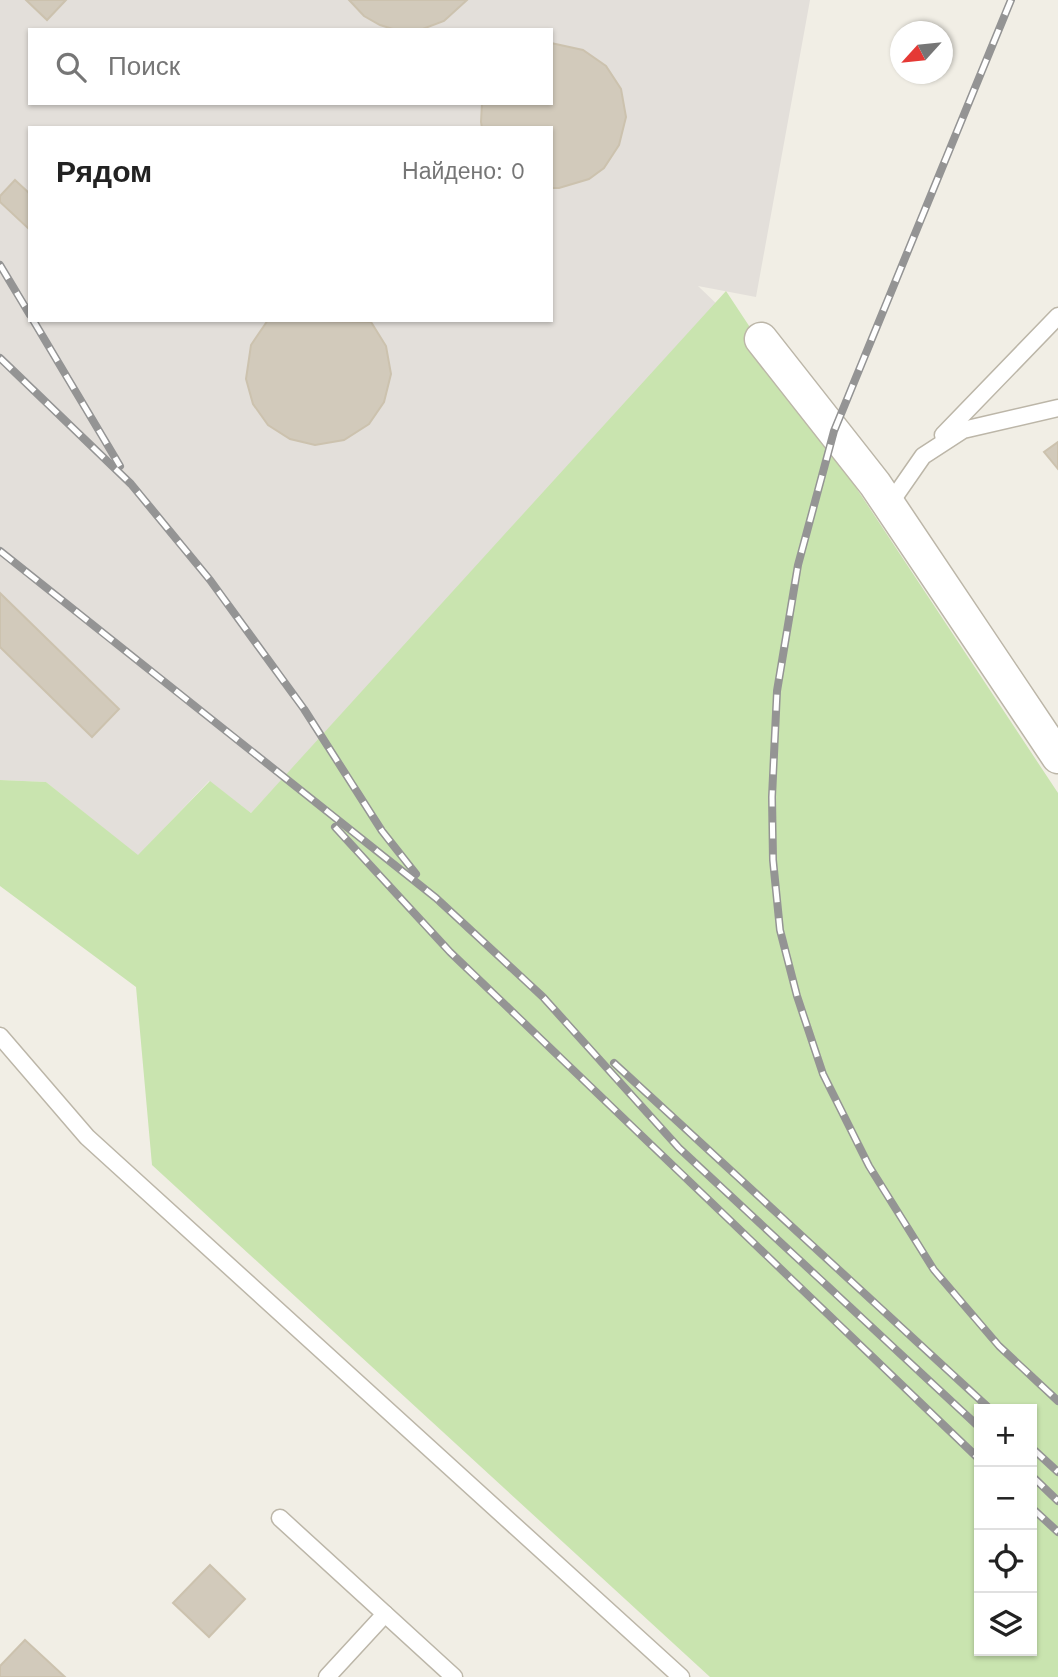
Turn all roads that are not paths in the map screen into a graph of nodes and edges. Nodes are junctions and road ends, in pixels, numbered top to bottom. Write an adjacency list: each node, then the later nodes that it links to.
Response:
1 (1058, 316): 4 (lane)
2 (761, 339): 5 (street)
3 (1058, 408): 4 (lane)
4 (923, 456): 5 (lane)
5 (889, 505): 6 (street)
6 (1058, 757)
7 (0, 1036): 12 (lane)
8 (280, 1518): 9 (lane)
9 (385, 1614): 10 (lane); 11 (lane)
10 (327, 1677)
11 (454, 1677)
12 (681, 1677)

